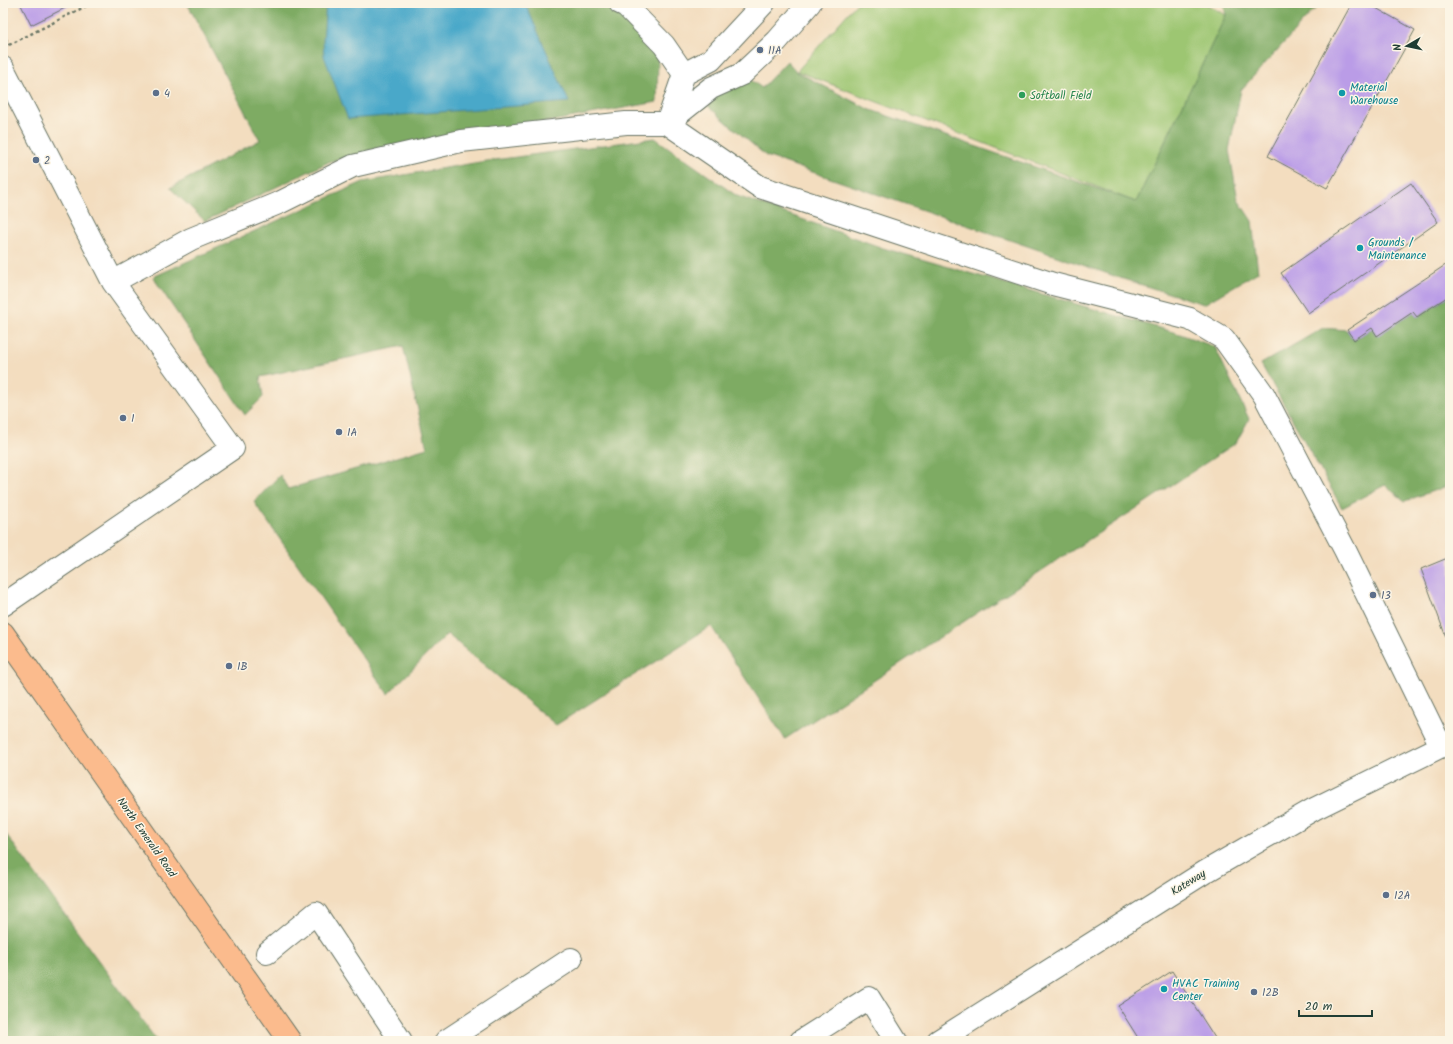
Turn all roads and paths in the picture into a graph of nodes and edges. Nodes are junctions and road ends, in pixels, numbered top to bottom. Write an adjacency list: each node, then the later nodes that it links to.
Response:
1 (92, 3): 7 (path)
2 (141, 3): 6 (path)
3 (620, 3): 9 (street)
4 (764, 3): 9 (street)
5 (810, 3): 10 (street)
6 (143, 6)
7 (9, 45)
8 (3, 68): 11 (street)
9 (684, 74): 10 (street)
10 (667, 123): 11 (street); 14 (street)
11 (113, 282): 12 (street)
12 (3, 605)
13 (3, 633): 17 (main road, North Emerald Road)
14 (1446, 744): 22 (street, Kateway)
15 (266, 953): 18 (street)
16 (570, 959): 19 (street)
17 (290, 1041)
18 (401, 1041)
19 (446, 1041)
20 (802, 1041): 21 (street)
21 (896, 1041)
22 (938, 1041)

